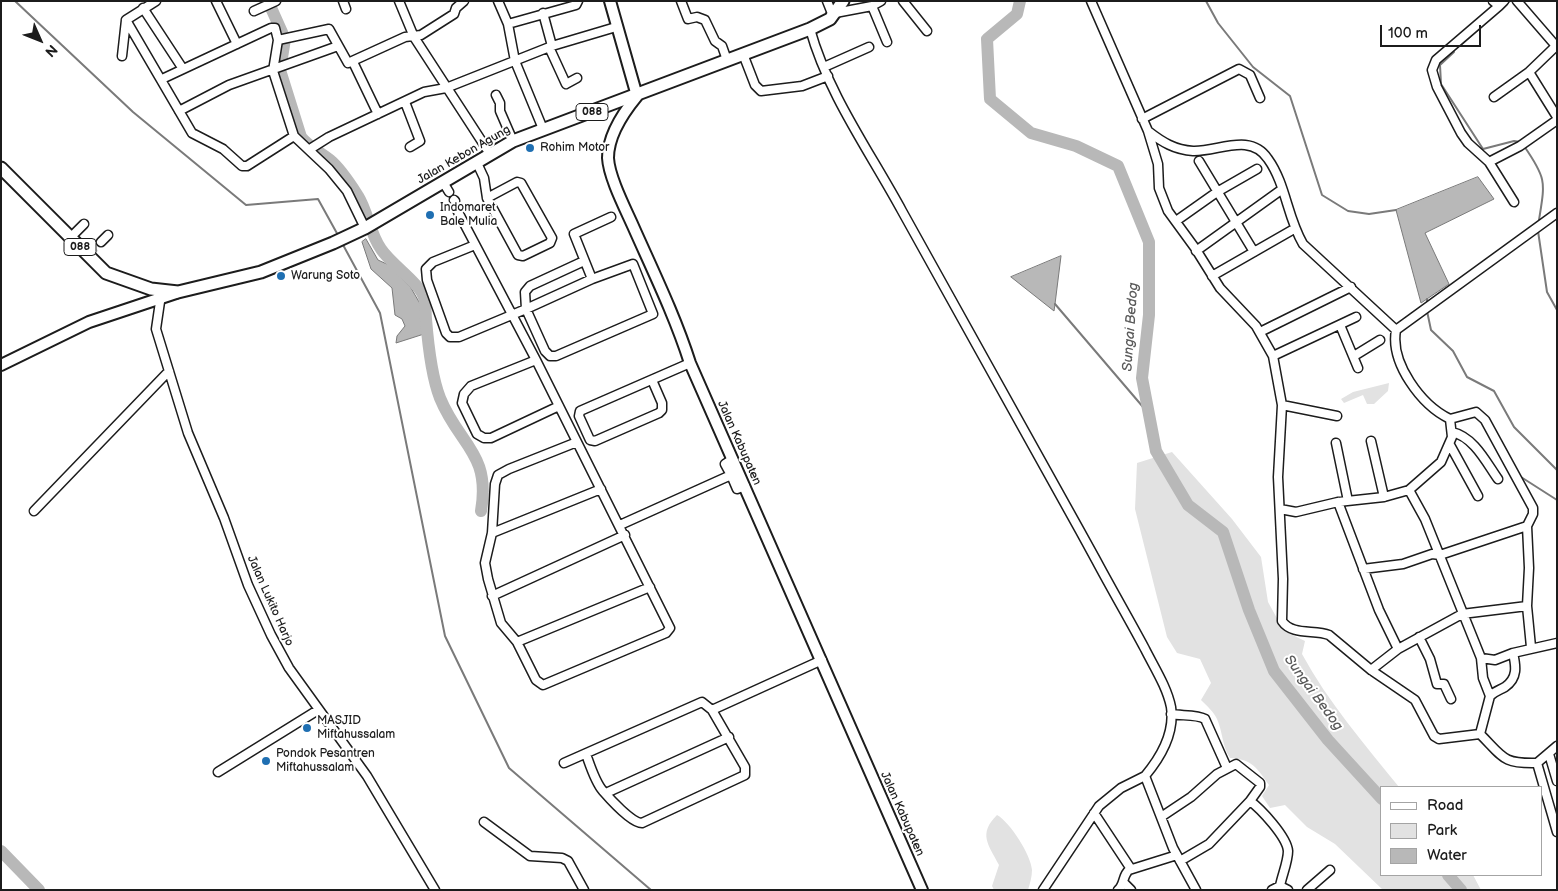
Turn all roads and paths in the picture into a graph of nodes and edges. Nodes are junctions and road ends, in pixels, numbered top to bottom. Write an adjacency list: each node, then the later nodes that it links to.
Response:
1 (156, 1): 19 (street)
2 (216, 1): 31 (street)
3 (276, 1): 16 (street)
4 (399, 1): 28 (street)
5 (464, 1): 28 (street)
6 (498, 1): 24 (street)
7 (578, 1): 21 (street)
8 (681, 1): 37 (street)
9 (827, 1): 22 (street)
10 (843, 1): 22 (main road, Jalan Kebon Agung / 088)
11 (881, 1): 18 (street)
12 (903, 1): 27 (street)
13 (1091, 1): 55 (street)
14 (1517, 1): 43 (street)
15 (612, 2): 25 (main road)
16 (265, 3): 20 (street)
17 (1498, 3): 65 (street)
18 (872, 6): 22 (street); 30 (street)
19 (143, 8): 23 (street); 41 (street)
20 (254, 11)
21 (544, 13): 24 (street); 33 (street)
22 (834, 14): 26 (main road, Jalan Kebon Agung / 088)
23 (126, 20): 36 (street); 46 (street)
24 (508, 24): 38 (street)
25 (616, 27): 33 (street); 49 (main road)
26 (810, 29): 35 (main road, Jalan Kebon Agung / 088); 40 (street)
27 (927, 31)
28 (414, 37): 39 (street); 47 (street)
29 (280, 40): 31 (street); 32 (street); 42 (street)
30 (887, 42)
31 (237, 44): 41 (street)
32 (338, 46): 39 (street); 42 (street)
33 (551, 46): 38 (street); 45 (street)
34 (870, 47): 40 (street)
35 (743, 54): 37 (main road, Jalan Kebon Agung / 088); 44 (street)
36 (122, 56)
37 (727, 60): 49 (main road, Jalan Kebon Agung / 088)
38 (515, 61): 47 (street); 57 (street)
39 (353, 62): 54 (street)
40 (824, 67): 44 (street)
41 (183, 69): 46 (street)
42 (273, 71): 53 (street); 59 (street)
43 (1529, 72): 50 (street); 56 (street)
44 (828, 76): 151 (street)
45 (578, 78)
46 (162, 79): 53 (street)
47 (446, 88): 52 (street); 63 (street)
48 (496, 95): 60 (street)
49 (636, 96): 57 (main road, Jalan Kebon Agung / 088); 102 (main road, Jalan Kabupaten)
50 (1494, 97)
51 (1260, 98): 55 (street)
52 (405, 102): 54 (street); 61 (street)
53 (180, 111): 59 (street)
54 (378, 114): 62 (street)
55 (1142, 119): 58 (street)
56 (1557, 119): 65 (street)
57 (542, 129): 60 (main road, Jalan Kebon Agung / 088)
58 (1148, 131): 69 (street); 76 (street)
59 (294, 136): 62 (street)
60 (513, 141): 63 (main road, Jalan Kebon Agung / 088)
61 (410, 147)
62 (310, 149): 79 (street)
63 (490, 154): 66 (main road, Jalan Kebon Agung / 088)
64 (1199, 160): 70 (street)
65 (1489, 162): 72 (street)
66 (477, 163): 71 (street); 79 (main road, Jalan Kebon Agung / 088)
67 (1, 168): 82 (main road, Jalan Kebon Agung / 088)
68 (1257, 169): 70 (street)
69 (1281, 190): 77 (street); 80 (street)
70 (1218, 192): 76 (street); 77 (street)
71 (487, 198): 71 (street)
72 (1514, 202)
73 (456, 203): 84 (street)
74 (1557, 213): 96 (street)
75 (611, 216): 87 (street)
76 (1176, 221): 85 (street)
77 (1237, 221): 85 (street); 86 (street)
78 (84, 224): 82 (street)
79 (365, 228): 91 (main road, Jalan Kebon Agung / 088)
80 (1294, 229): 86 (street); 90 (street)
81 (108, 235): 83 (street)
82 (71, 237): 91 (main road, Jalan Kebon Agung / 088)
83 (99, 244)
84 (475, 245): 93 (street); 93 (street)
85 (1196, 251): 88 (street)
86 (1254, 252): 88 (street)
87 (584, 261): 89 (street); 92 (street)
88 (1212, 276): 97 (street)
89 (592, 279): 92 (street); 92 (street)
90 (1351, 287): 96 (street); 97 (street)
91 (161, 294): 103 (main road); 105 (street, Jalan Lukito Harjo)
92 (526, 309): 93 (street)
93 (512, 314): 101 (street)
94 (1356, 317): 95 (street)
95 (1340, 325): 99 (street); 100 (street)
96 (1396, 330): 110 (street)
97 (1260, 332): 99 (street)
98 (1380, 340): 100 (street)
99 (1273, 356): 107 (street)
100 (1354, 356): 104 (street)
101 (536, 360): 108 (street); 108 (street)
102 (690, 363): 106 (street); 116 (main road, Jalan Kabupaten)
103 (1, 365)
104 (1358, 368)
105 (169, 371): 127 (street); 149 (street, Jalan Lukito Harjo)
106 (652, 380): 106 (street)
107 (1282, 405): 109 (street); 126 (street)
108 (559, 406): 113 (street)
109 (1337, 416)
110 (1450, 419): 111 (street); 129 (street)
111 (1452, 432): 115 (street); 118 (street)
112 (1370, 441): 123 (street)
113 (577, 442): 120 (street); 130 (street)
114 (1336, 443): 124 (street)
115 (1450, 445): 121 (street); 122 (street)
116 (733, 459): 117 (street); 119 (main road, Jalan Kabupaten)
117 (731, 476): 119 (street); 128 (street)
118 (1498, 479)
119 (745, 486): 145 (main road, Jalan Kabupaten)
120 (601, 489): 128 (street); 130 (street)
121 (1409, 490): 123 (street); 132 (street)
122 (1478, 496)
123 (1384, 497): 124 (street)
124 (1348, 501): 125 (street)
125 (1338, 502): 126 (street); 133 (street)
126 (1280, 509): 146 (street)
127 (34, 511)
128 (620, 525): 131 (street)
129 (1527, 526): 132 (street); 136 (street)
130 (492, 533): 135 (street)
131 (625, 535): 134 (street); 135 (street)
132 (1440, 555): 133 (street); 137 (street)
133 (1363, 569): 142 (street)
134 (650, 587): 139 (street); 139 (street)
135 (492, 596): 139 (street)
136 (1527, 606): 137 (street); 141 (street)
137 (1462, 614): 138 (street); 144 (street)
138 (1419, 636): 142 (street); 148 (street)
139 (517, 642)
140 (1557, 643): 141 (street)
141 (1531, 647): 143 (street)
142 (1398, 649): 146 (street)
143 (1512, 653): 144 (street); 147 (street)
144 (1481, 658): 147 (street)
145 (822, 660): 150 (street); 177 (main road, Jalan Kabupaten)
146 (1372, 670): 152 (street)
147 (1490, 696): 152 (street)
148 (1451, 699)
149 (318, 710): 160 (street); 175 (street, Jalan Lukito Harjo)
150 (712, 710): 153 (street); 155 (street)
151 (1171, 714): 159 (street); 161 (street)
152 (1480, 734): 158 (street)
153 (729, 737): 163 (street); 163 (street)
154 (1557, 746): 156 (street)
155 (586, 754): 157 (street); 163 (street)
156 (1549, 754): 158 (street); 162 (street)
157 (564, 763)
158 (1537, 763): 168 (street)
159 (1227, 768): 164 (street); 166 (street)
160 (218, 772)
161 (1145, 776): 165 (street); 166 (street)
162 (1557, 781)
163 (606, 794)
164 (1250, 800): 169 (street); 173 (street)
165 (1094, 813): 170 (street); 178 (street)
166 (1161, 817): 169 (street)
167 (484, 822): 176 (street)
168 (1557, 832)
169 (1179, 858): 170 (street); 174 (street)
170 (1131, 870): 172 (street)
171 (1330, 870): 183 (street)
172 (1123, 882): 179 (street); 180 (street)
173 (1280, 886): 181 (street); 182 (street)
174 (1192, 888)
175 (435, 890)
176 (584, 890)
177 (922, 890)
178 (1043, 890)
179 (1118, 890)
180 (1132, 890)
181 (1272, 890)
182 (1288, 890)
183 (1307, 890)

